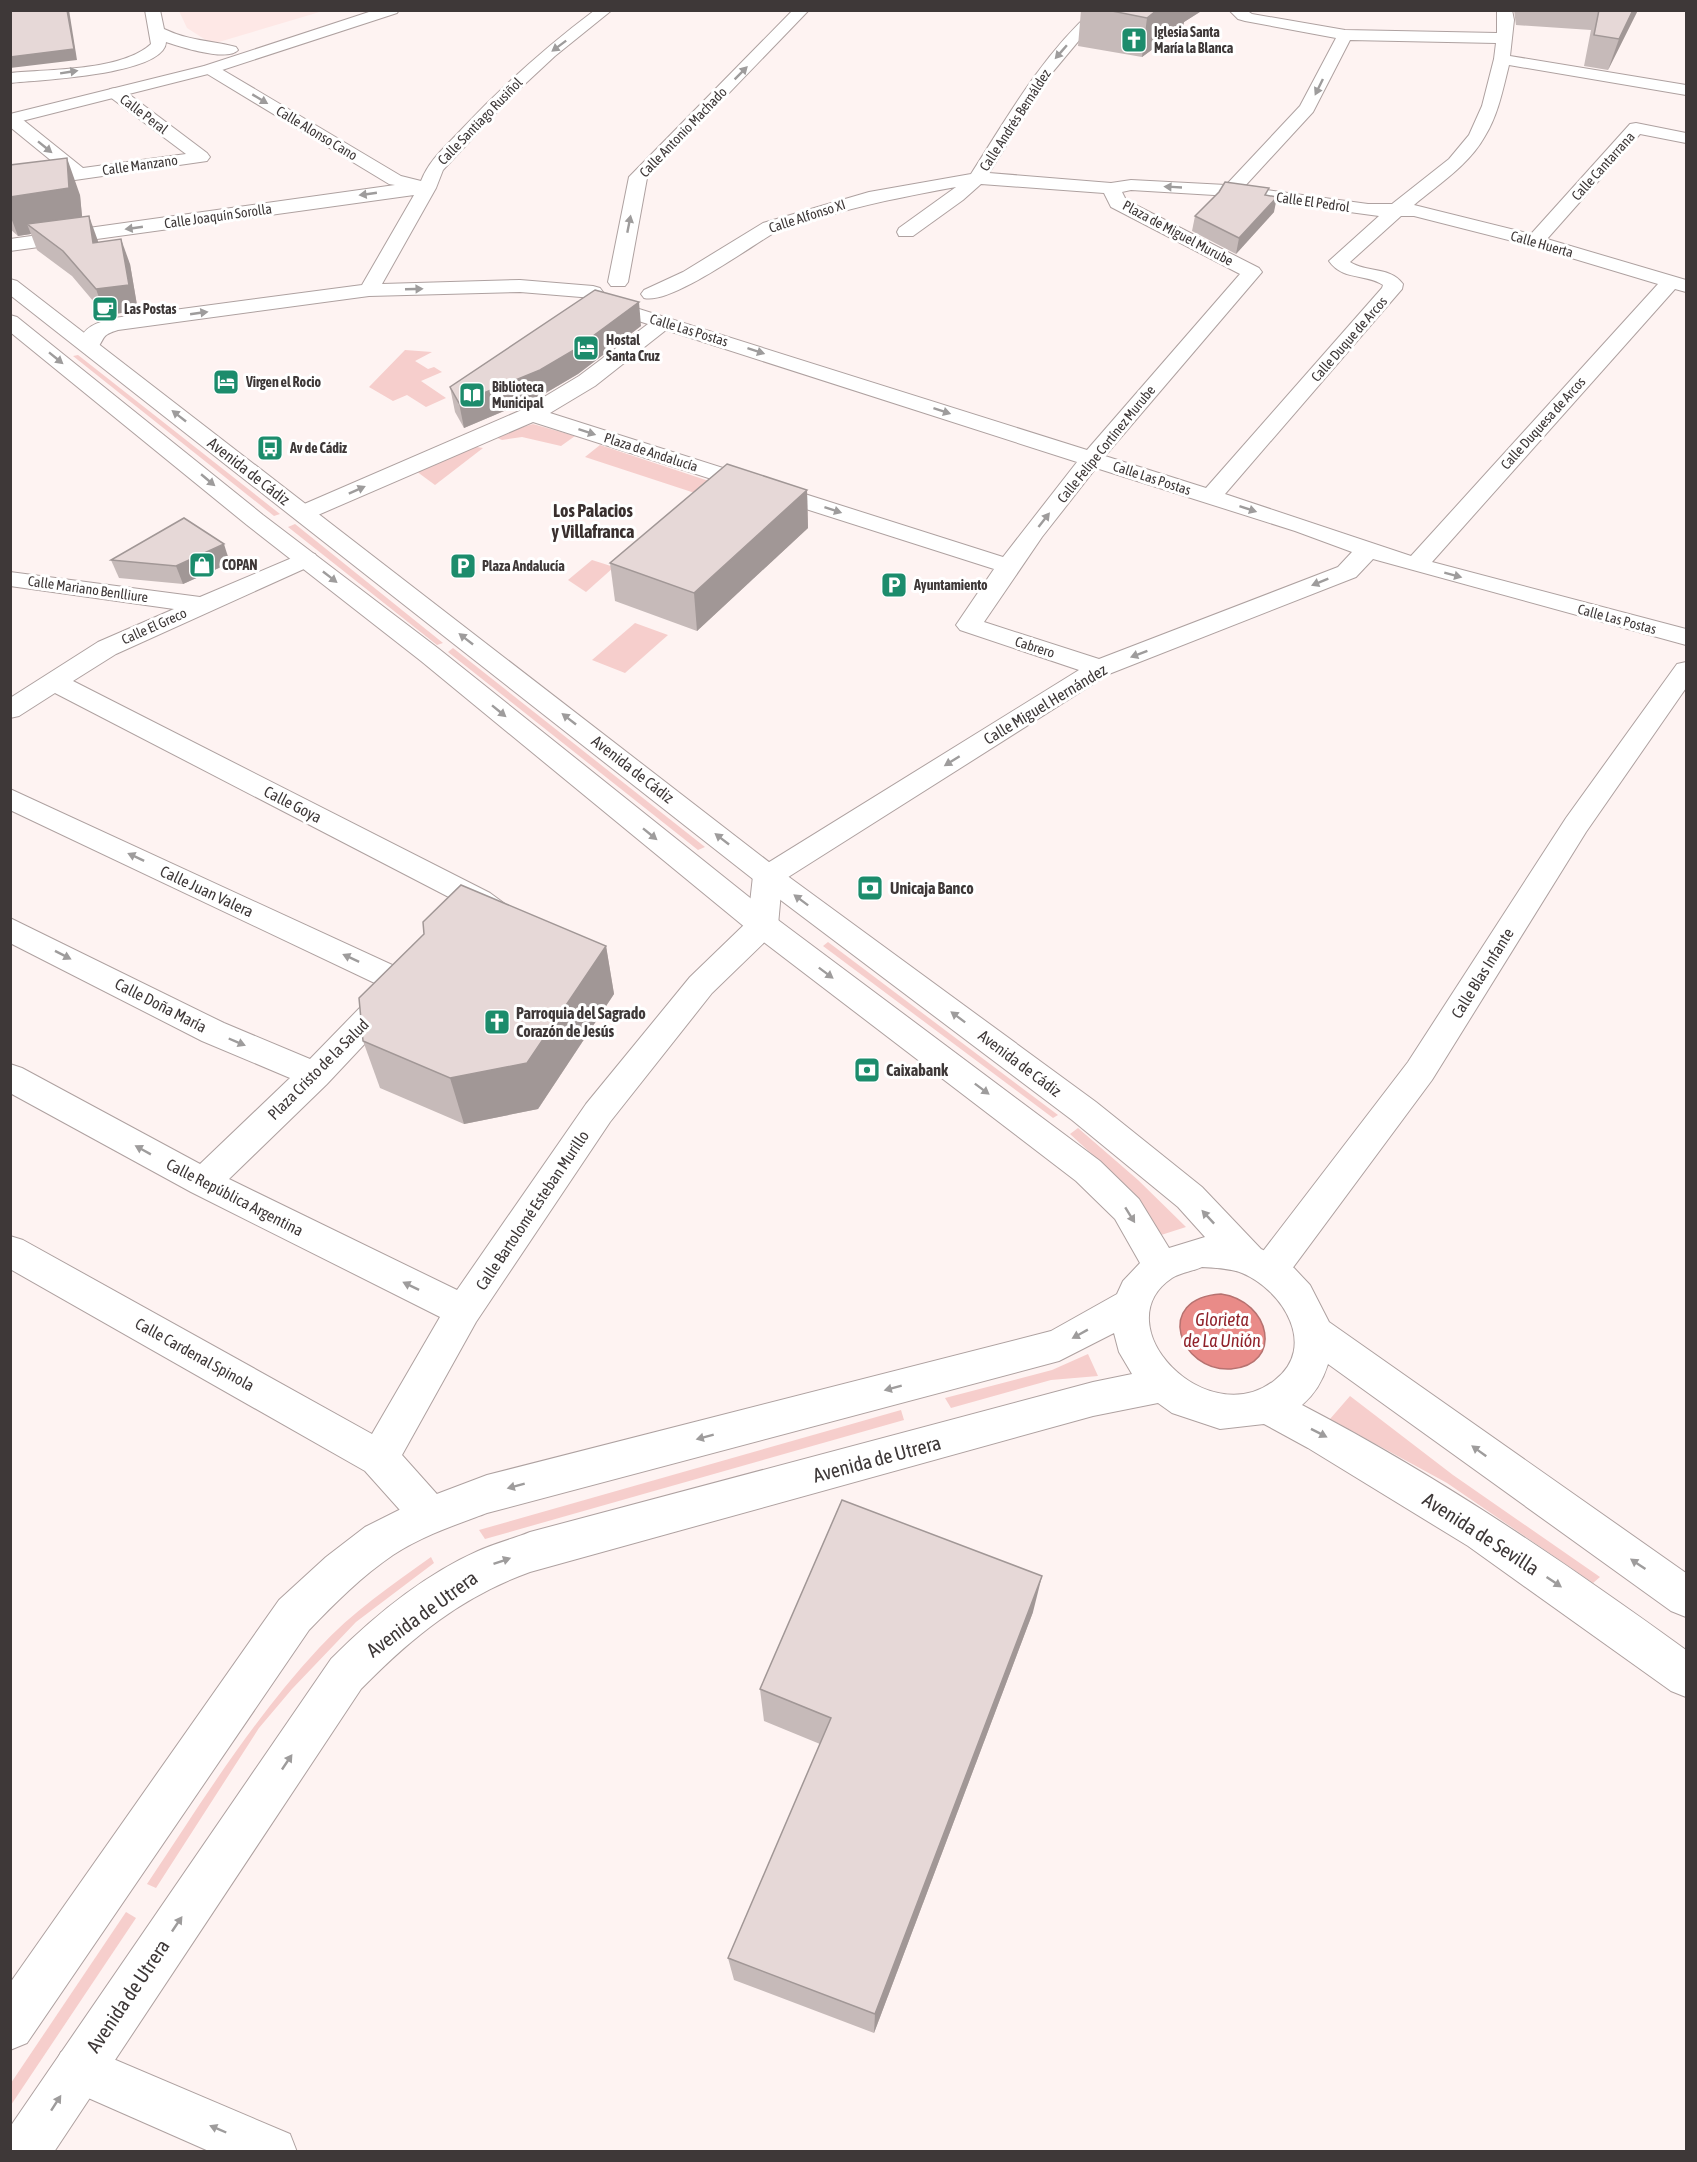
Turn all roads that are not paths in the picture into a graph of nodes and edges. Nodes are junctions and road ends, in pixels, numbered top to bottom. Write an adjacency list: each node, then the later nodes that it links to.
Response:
1 (152, 10): 11 (street)
2 (362, 10): 12 (street)
3 (392, 10): 14 (street)
4 (605, 10): 26 (street, Calle Santiago Rusiñol, one-way to 26)
5 (802, 10): 35 (street, Calle Antonio Machado, one-way to 5)
6 (1102, 10): 25 (street, Calle Andrés Bernáldez, one-way to 25)
7 (1504, 10): 10 (street)
8 (1243, 14): 9 (street)
9 (1345, 35): 10 (street); 28 (street, one-way to 28)
10 (1504, 38): 13 (street)
11 (168, 47): 12 (street); 15 (street); 17 (street)
12 (230, 50): 15 (street)
13 (1502, 59): 18 (street); 30 (street)
14 (210, 69): 17 (street); 26 (street, Calle Alonso Cano, one-way to 26)
15 (153, 71): 17 (street)
16 (10, 78): 17 (street, one-way to 17)
17 (114, 80): 19 (street); 20 (street); 22 (street, Calle Peral)
18 (1686, 90)
19 (10, 107)
20 (11, 119): 24 (street, one-way to 24)
21 (1686, 138): 32 (street, Calle Cantarrana)
22 (179, 141): 23 (street, Calle Peral); 24 (street)
23 (201, 157): 24 (street, Calle Manzano)
24 (76, 171): 29 (street)
25 (977, 178): 27 (street, Plaza de Miguel Murube); 31 (street, Calle Andrés Bernáldez); 40 (street, Calle Alfonso XI)
26 (427, 188): 33 (street, Calle Joaquín Sorolla, one-way to 33); 38 (street, Calle Santiago Rusiñol)
27 (1111, 188): 28 (street, Plaza de Miguel Murube, one-way to 27); 34 (street, Plaza de Miguel Murube)
28 (1231, 191): 30 (street, Calle El Pedrol)
29 (10, 198)
30 (1396, 210): 32 (street, Calle Huerta); 47 (street, Calle Duque de Arcos)
31 (906, 232)
32 (1535, 241): 36 (street, Calle Huerta)
33 (10, 245)
34 (1252, 272): 46 (street, Calle Felipe Cortínez Murube)
35 (618, 282): 39 (street); 40 (street)
36 (1678, 284): 51 (street, Calle Duquesa de Arcos)
37 (10, 285): 44 (street, Avenida de Cádiz)
38 (369, 290): 39 (street, one-way to 39); 44 (street, one-way to 38)
39 (593, 292): 41 (street, Calle Las Postas)
40 (651, 294): 41 (street, Calle Alfonso XI)
41 (620, 309): 42 (street, Calle Las Postas)
42 (664, 322): 45 (street); 46 (street, Calle Las Postas, one-way to 46)
43 (14, 327): 50 (street, Avenida de Cádiz, one-way to 50)
44 (90, 345): 48 (street, Avenida de Cádiz, one-way to 44)
45 (532, 414): 48 (street, one-way to 45); 52 (street, Plaza de Andalucía, one-way to 52)
46 (1092, 459): 47 (street, Calle Las Postas); 52 (street, Calle Felipe Cortínez Murube, one-way to 46)
47 (1210, 497): 49 (street, Calle Las Postas, one-way to 49)
48 (303, 513): 62 (street, Avenida de Cádiz, one-way to 48)
49 (1368, 550): 51 (street, Calle Las Postas); 57 (street, Calle Miguel Hernández, one-way to 57)
50 (306, 559): 54 (street, Calle El Greco); 65 (street, Avenida de Cádiz, one-way to 65)
51 (1416, 565): 56 (street, Calle Las Postas, one-way to 56)
52 (1008, 566): 55 (street, Calle Felipe Cortínez Murube)
53 (10, 579): 54 (street, Calle Mariano Benlliure)
54 (202, 605): 59 (street, Calle El Greco)
55 (969, 625): 57 (street, Cabrero)
56 (1686, 638)
57 (1100, 668): 62 (street, Calle Miguel Hernández, one-way to 62)
58 (1686, 670): 74 (street, Calle Blas Infante)
59 (54, 682): 60 (street, Calle El Greco); 63 (street, Calle Goya)
60 (10, 710)
61 (10, 798): 69 (street, Calle Juan Valera, one-way to 61)
62 (768, 876): 65 (street); 74 (street, Avenida de Cádiz, one-way to 62)
63 (479, 900): 64 (street); 67 (street, Calle Goya)
64 (456, 925)
65 (763, 925): 75 (street, Avenida de Cádiz, one-way to 75); 77 (street, Calle Bartolomé Esteban Murillo)
66 (10, 929): 70 (street, Calle Doña María, one-way to 70)
67 (518, 931)
68 (426, 958): 69 (street, Plaza Cristo de la Salud)
69 (404, 983): 70 (street, Plaza Cristo de la Salud)
70 (315, 1075): 72 (street, Plaza Cristo de la Salud)
71 (10, 1077): 72 (street, Calle República Argentina, one-way to 71)
72 (203, 1182): 77 (street, Calle República Argentina, one-way to 72)
73 (10, 1251): 81 (street, Calle Cardenal Spinola)
74 (1259, 1265): 75 (street); 78 (street)
75 (1160, 1266): 76 (street)
76 (1131, 1305): 79 (street); 82 (street, one-way to 82)
77 (463, 1311): 81 (street, Calle Bartolomé Esteban Murillo)
78 (1313, 1332): 80 (street); 83 (street, one-way to 78)
79 (1162, 1385): 80 (street); 86 (street, Avenida de Utrera, one-way to 79)
80 (1267, 1406): 84 (street, Avenida de Sevilla, one-way to 84)
81 (379, 1458): 82 (street)
82 (430, 1515): 85 (street)
83 (1686, 1597)
84 (1686, 1676)
85 (10, 2026)
86 (78, 2069): 87 (street, Avenida de Utrera, one-way to 86); 88 (street, one-way to 86)
87 (24, 2151)
88 (272, 2151)

